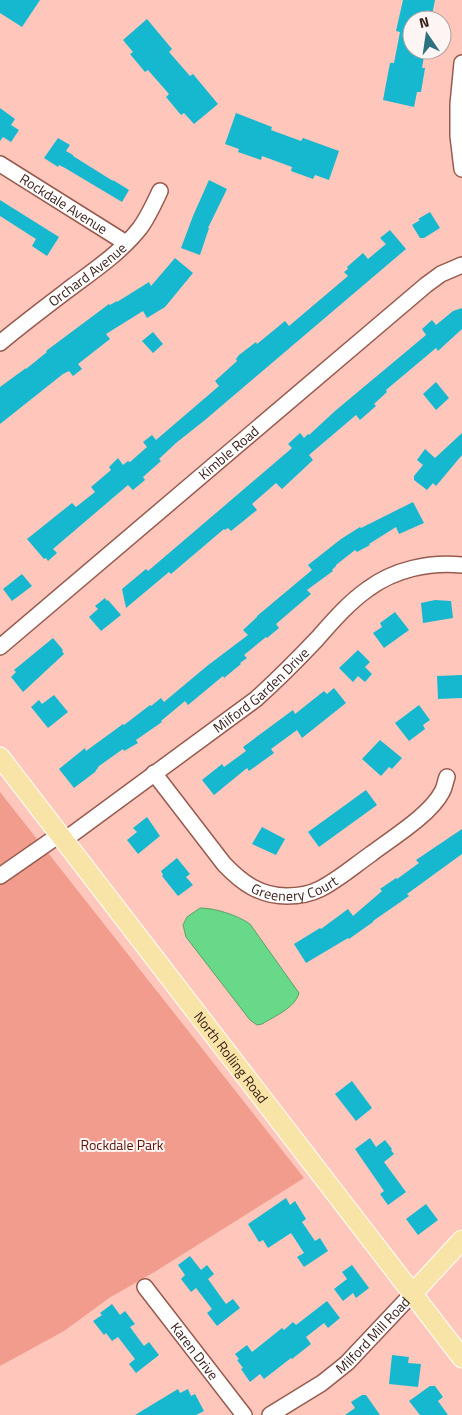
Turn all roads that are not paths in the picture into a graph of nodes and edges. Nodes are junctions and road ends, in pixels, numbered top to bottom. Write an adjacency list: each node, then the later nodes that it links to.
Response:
1 (462, 63): 3 (street)
2 (0, 164): 5 (street, Rockdale Avenue)
3 (462, 169)
4 (160, 191): 5 (street, Orchard Avenue)
5 (126, 243): 7 (street, Orchard Avenue)
6 (462, 265): 9 (street, Kimble Road)
7 (0, 343)
8 (462, 564): 11 (street, Milford Garden Drive)
9 (0, 647)
10 (0, 757): 13 (main road, North Rolling Road)
11 (154, 773): 12 (street, Greenery Court); 13 (street, Milford Garden Drive)
12 (447, 777)
13 (61, 838): 14 (street, Milford Garden Drive); 17 (main road, North Rolling Road)
14 (0, 876)
15 (462, 1240): 17 (main road, Milford Mill Road)
16 (145, 1287): 19 (street, Karen Drive)
17 (413, 1293): 18 (main road, North Rolling Road); 20 (street, Milford Mill Road)
18 (462, 1358)
19 (244, 1415)
20 (270, 1415)

